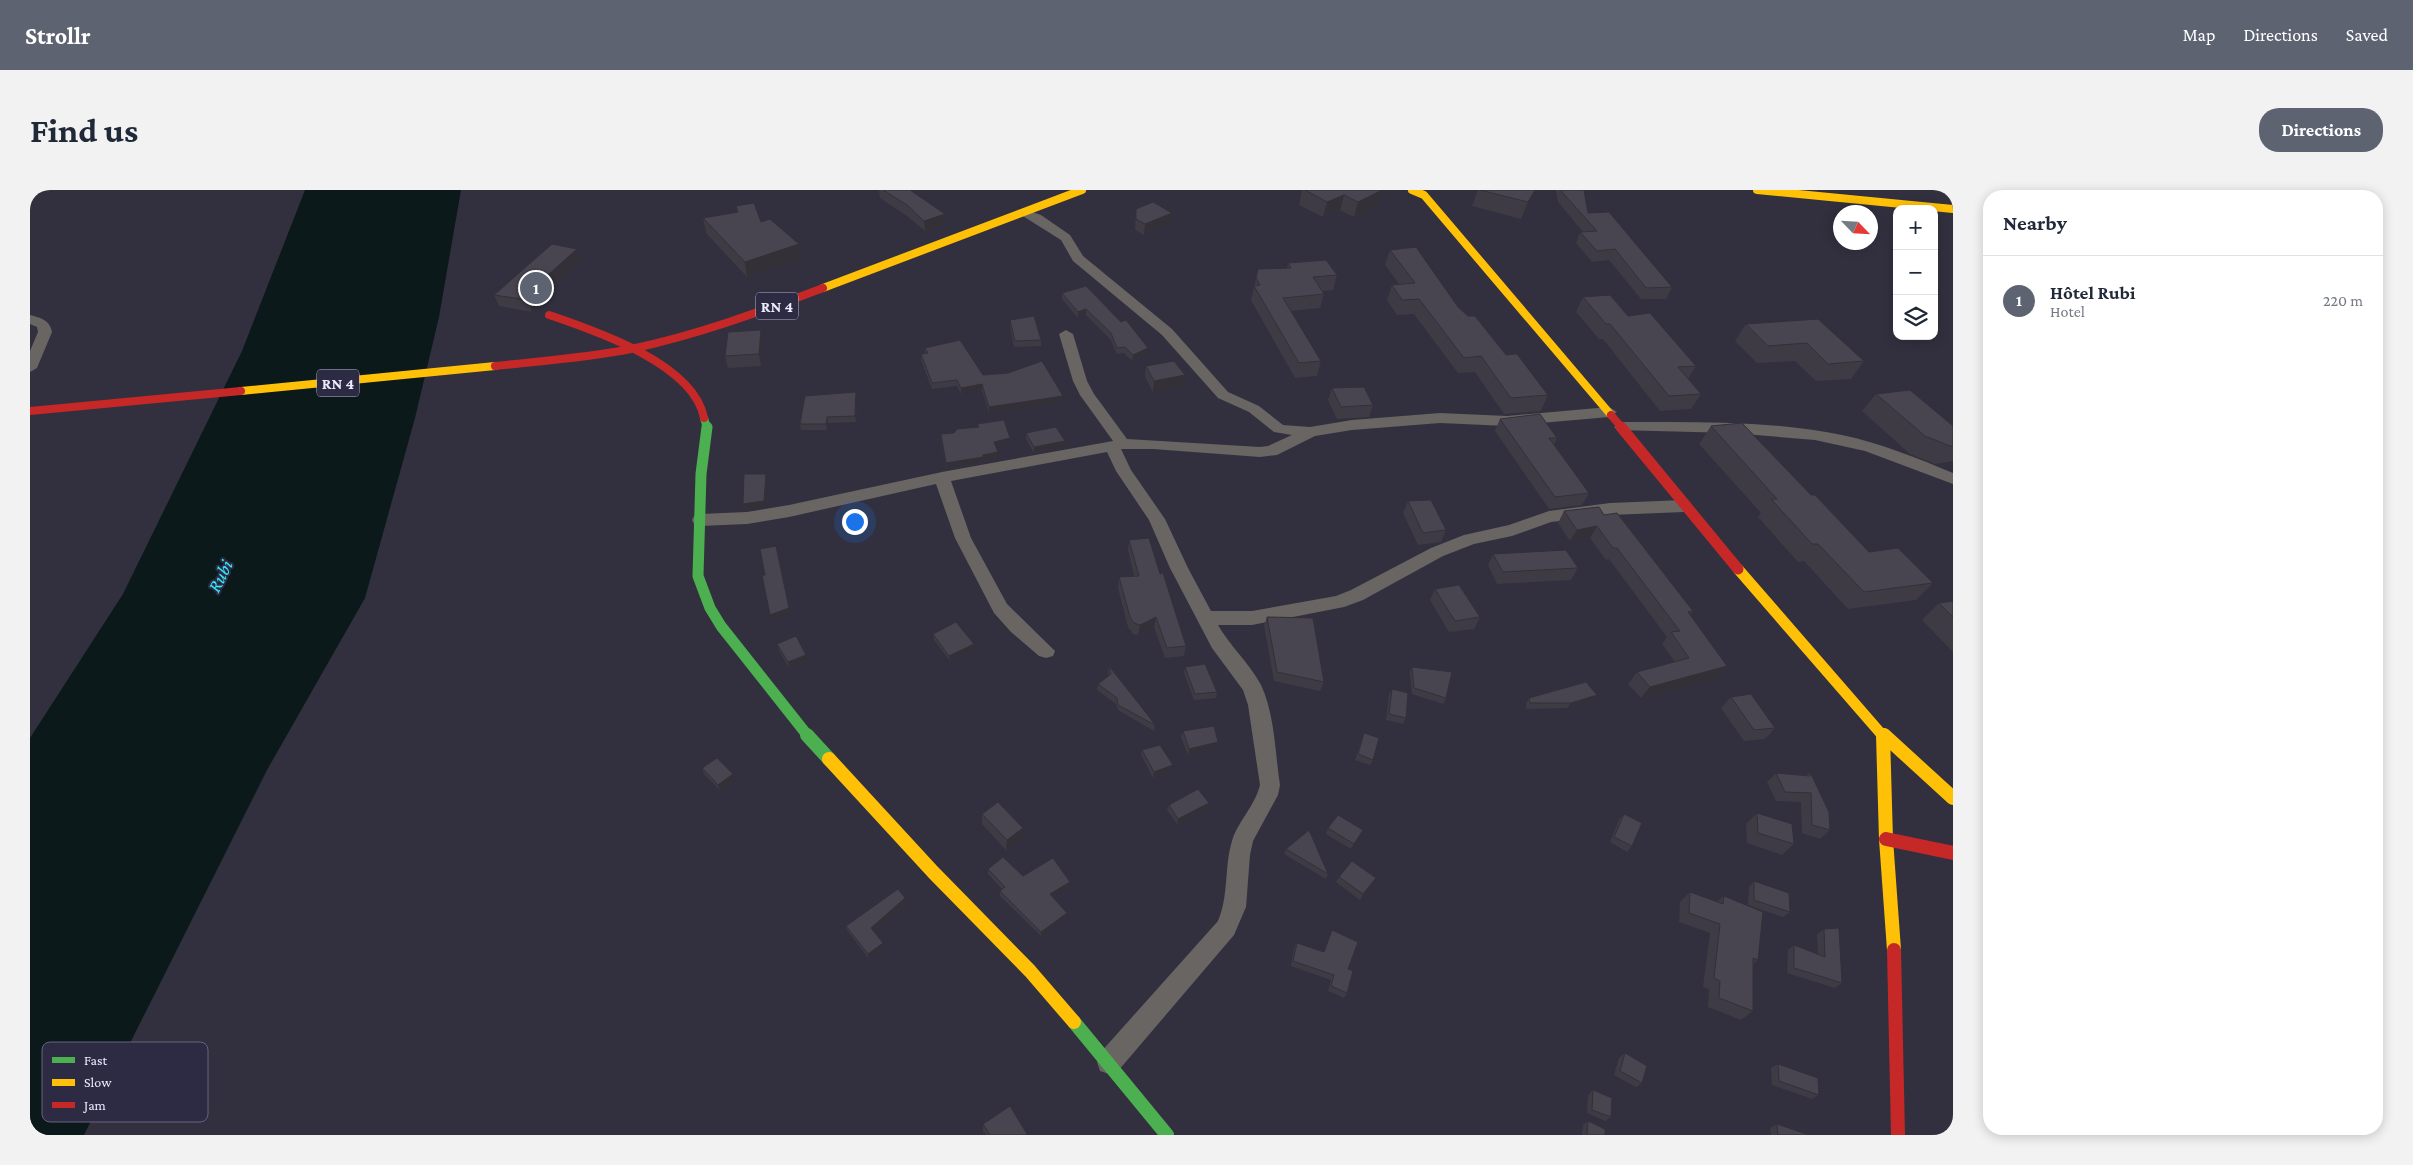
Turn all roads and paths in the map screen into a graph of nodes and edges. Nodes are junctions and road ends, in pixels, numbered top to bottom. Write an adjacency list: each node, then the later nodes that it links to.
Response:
1 (1082, 190): 6 (main road, RN 4)
2 (1412, 190): 4 (main road)
3 (1757, 190): 5 (main road)
4 (1424, 193): 13 (main road)
5 (1953, 210)
6 (1024, 213): 10 (main road, RN 4); 15 (street)
7 (549, 315): 10 (main road)
8 (30, 319): 11 (street)
9 (1066, 334): 17 (street)
10 (630, 349): 12 (main road, RN 4); 22 (main road)
11 (30, 368)
12 (30, 411)
13 (1610, 412): 14 (main road); 16 (street)
14 (1622, 427): 20 (street); 21 (main road)
15 (1278, 429): 16 (street); 18 (street)
16 (1311, 432): 18 (street)
17 (1118, 445): 18 (street); 19 (street); 23 (street)
18 (1281, 447)
19 (942, 477): 22 (street); 24 (street)
20 (1953, 479)
21 (1684, 506): 23 (street); 25 (main road)
22 (700, 520): 29 (main road)
23 (1207, 618): 29 (street)
24 (1046, 651)
25 (1882, 734): 26 (main road); 27 (main road)
26 (1953, 798)
27 (1886, 839): 28 (main road); 31 (main road)
28 (1953, 853)
29 (1109, 1062): 30 (main road)
30 (1167, 1135)
31 (1898, 1135)

